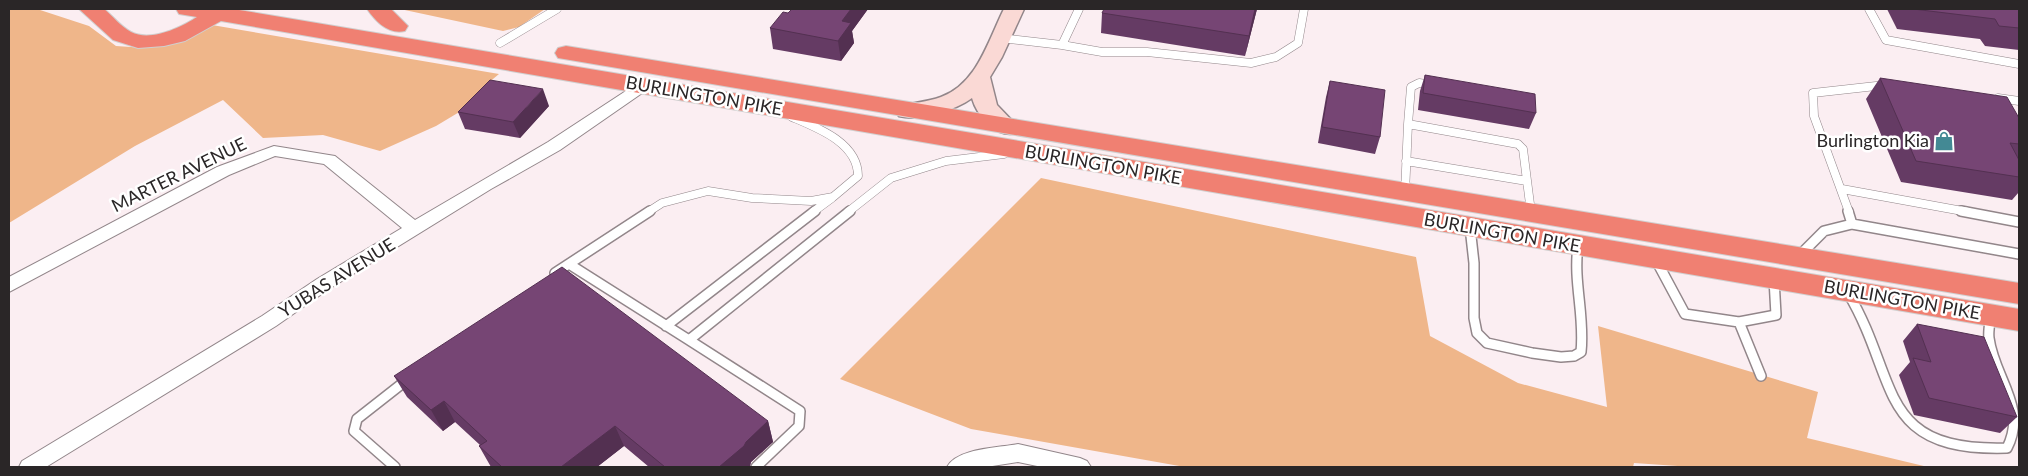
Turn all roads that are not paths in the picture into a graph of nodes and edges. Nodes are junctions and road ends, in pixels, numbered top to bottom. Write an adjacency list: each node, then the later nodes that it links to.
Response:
1 (90, 9): 10 (highway)
2 (187, 9): 10 (highway, BURLINGTON PIKE)
3 (296, 9): 11 (highway, BURLINGTON PIKE)
4 (378, 9): 11 (highway)
5 (557, 9): 13 (lane)
6 (1014, 9): 12 (street)
7 (1079, 9): 14 (lane)
8 (1304, 9): 14 (lane)
9 (1869, 9): 15 (lane)
10 (227, 12): 17 (highway, BURLINGTON PIKE)
11 (397, 26): 13 (highway, BURLINGTON PIKE)
12 (999, 38): 14 (lane); 16 (street)
13 (500, 42): 23 (highway, BURLINGTON PIKE)
14 (1062, 45)
15 (2019, 64)
16 (980, 78): 23 (street); 25 (street)
17 (644, 86): 21 (highway, BURLINGTON PIKE); 37 (street, YUBAS AVENUE)
18 (1439, 86): 24 (lane)
19 (1892, 86): 30 (lane)
20 (2019, 101): 22 (lane)
21 (764, 106): 26 (highway, BURLINGTON PIKE); 29 (lane)
22 (1993, 106)
23 (907, 111): 25 (highway, BURLINGTON PIKE)
24 (1408, 124): 27 (lane); 28 (lane)
25 (1008, 128): 31 (highway, BURLINGTON PIKE)
26 (1037, 153): 36 (highway, BURLINGTON PIKE); 52 (lane)
27 (1406, 161): 28 (lane); 31 (lane)
28 (1527, 181): 33 (lane)
29 (850, 183): 32 (lane)
30 (1842, 189): 34 (lane); 35 (lane)
31 (1405, 193): 33 (highway, BURLINGTON PIKE)
32 (833, 197): 42 (lane); 51 (lane)
33 (1530, 214): 41 (highway, BURLINGTON PIKE)
34 (2019, 222)
35 (1852, 224): 39 (lane); 41 (lane)
36 (1470, 228): 38 (highway, BURLINGTON PIKE); 38 (lane)
37 (415, 229): 45 (street, MARTER AVENUE); 55 (street, YUBAS AVENUE)
38 (1578, 246): 40 (highway, BURLINGTON PIKE)
39 (2019, 254)
40 (1656, 259): 43 (highway, BURLINGTON PIKE); 50 (lane)
41 (1797, 259): 47 (highway, BURLINGTON PIKE)
42 (569, 264): 44 (lane); 51 (lane)
43 (1774, 279): 46 (highway, BURLINGTON PIKE); 50 (lane)
44 (544, 280)
45 (9, 285)
46 (1846, 291): 48 (highway, BURLINGTON PIKE); 48 (lane)
47 (2019, 294)
48 (1991, 315): 49 (highway, BURLINGTON PIKE)
49 (2019, 320)
50 (1740, 322): 54 (lane)
51 (666, 326): 52 (lane)
52 (688, 340): 57 (lane)
53 (414, 374): 56 (lane)
54 (1761, 376)
55 (29, 467)
56 (395, 467)
57 (756, 467)
58 (958, 467): 59 (street)
59 (1080, 467)

